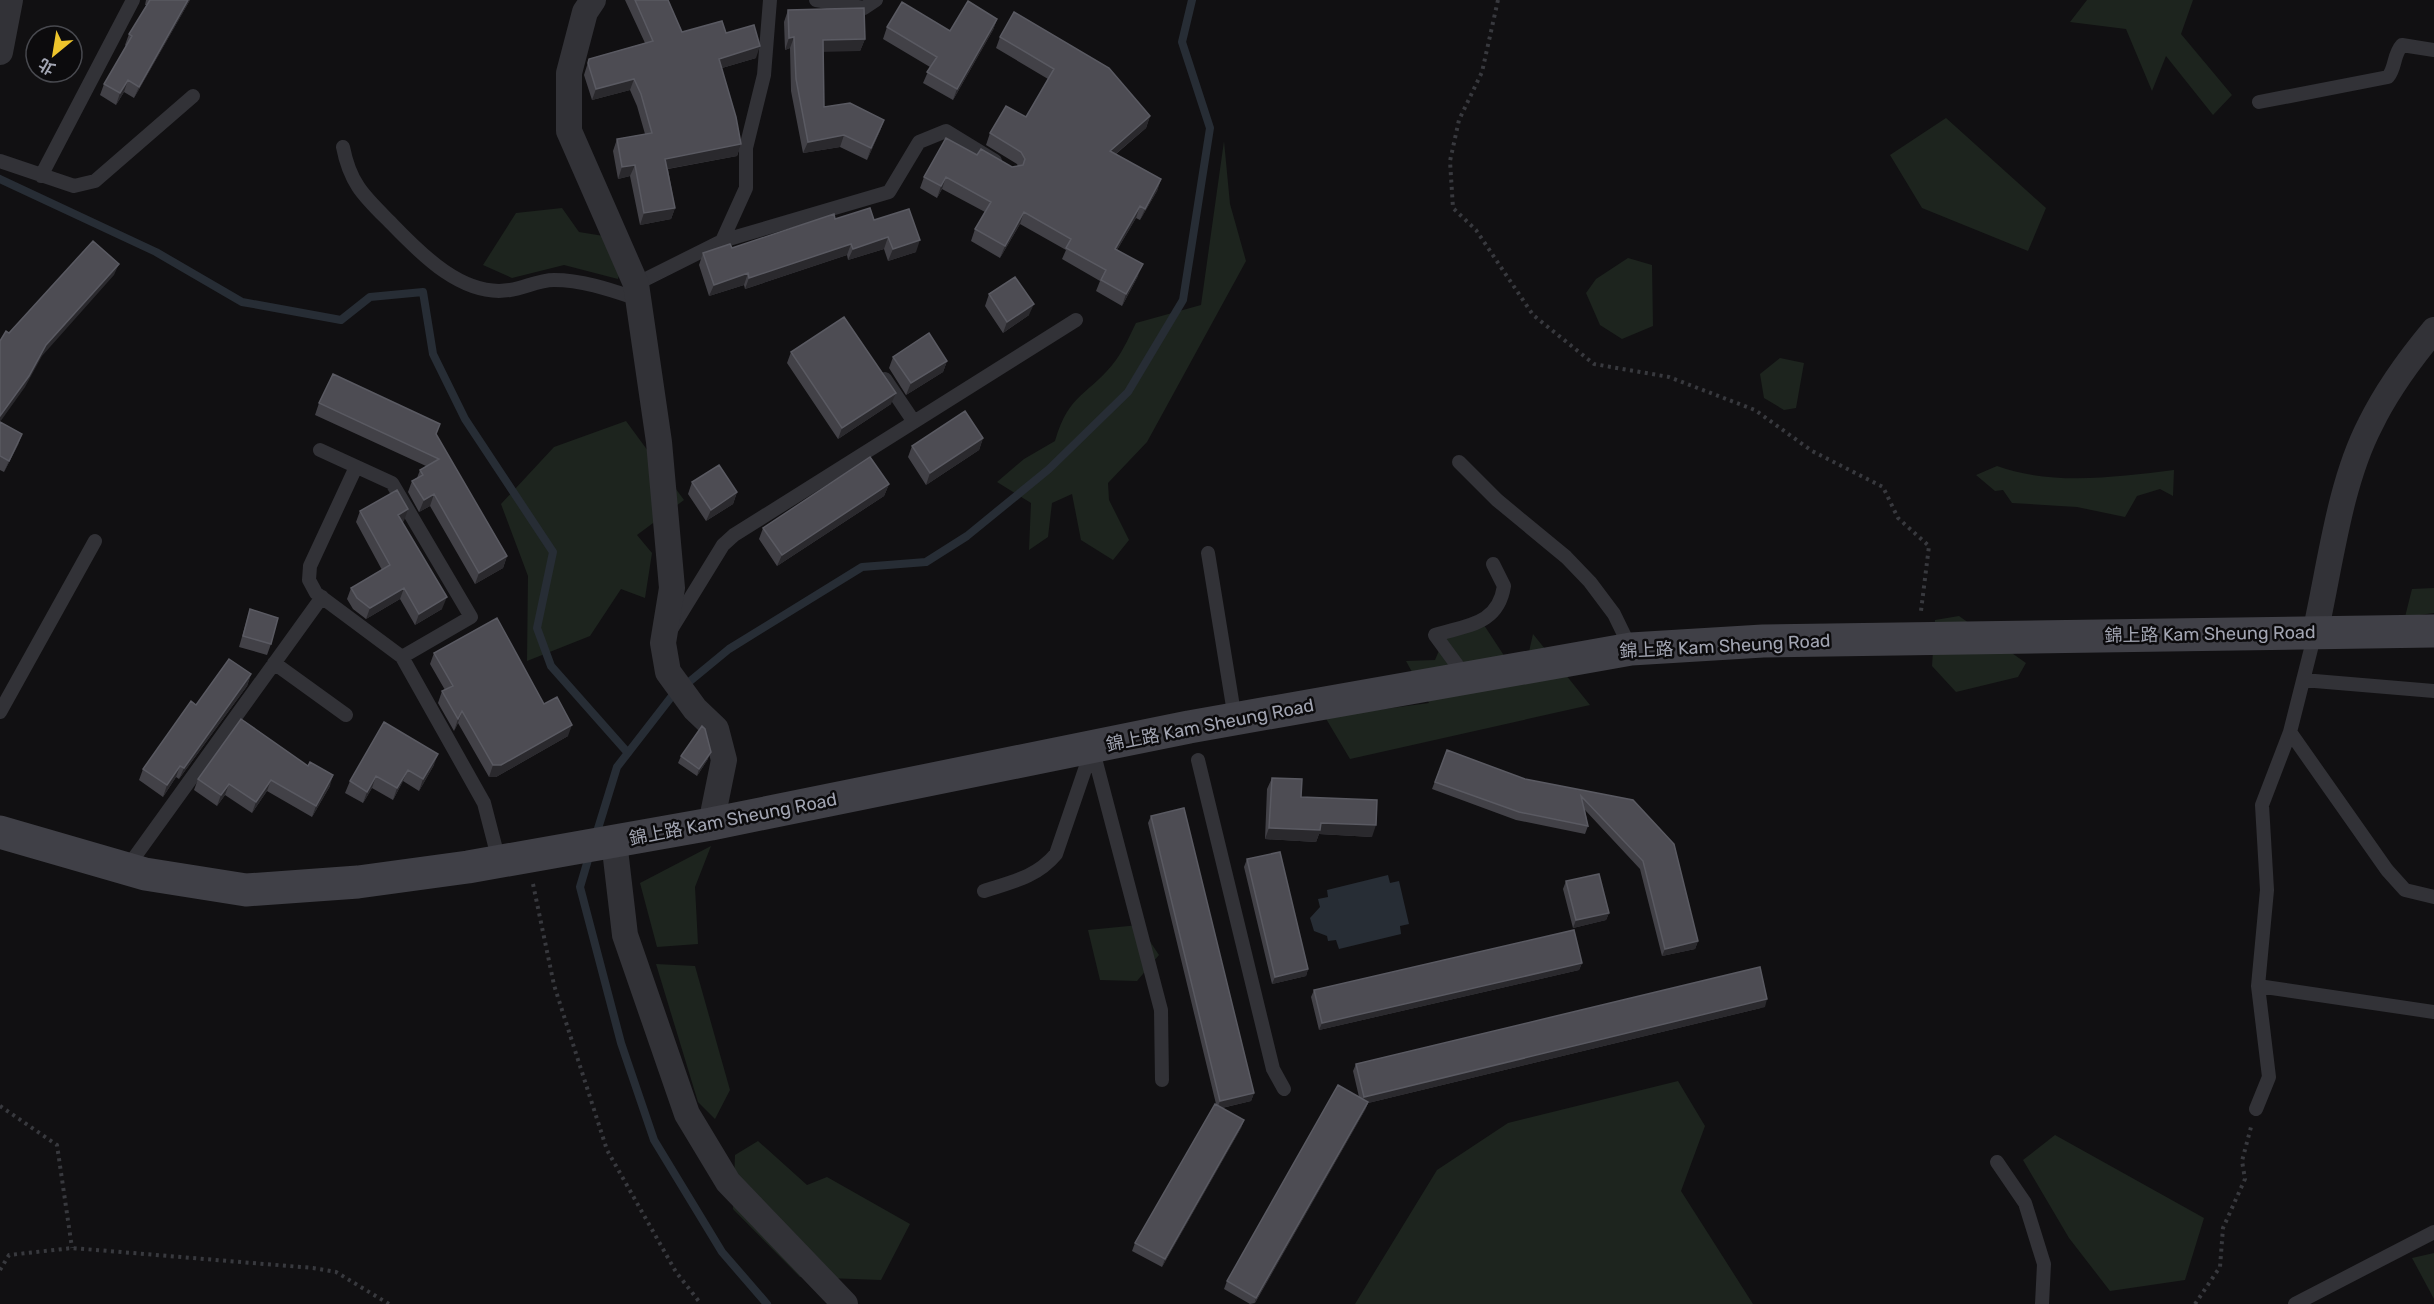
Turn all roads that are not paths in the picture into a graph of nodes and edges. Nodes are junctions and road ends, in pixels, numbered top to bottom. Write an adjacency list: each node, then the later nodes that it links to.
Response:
1 (10, 0): 8 (street)
2 (133, 0): 14 (lane)
3 (592, 0): 16 (street)
4 (770, 0): 15 (lane)
5 (816, 0): 6 (lane)
6 (876, 0)
7 (2434, 50): 10 (lane)
8 (0, 52)
9 (193, 96): 14 (lane)
10 (2259, 102)
11 (343, 147): 16 (lane)
12 (0, 161): 14 (lane)
13 (1012, 171): 15 (lane)
14 (41, 176)
15 (722, 242): 16 (lane)
16 (638, 291): 30 (street)
17 (1076, 320): 20 (lane)
18 (2434, 330): 29 (street)
19 (874, 363): 20 (lane)
20 (914, 422): 30 (lane)
21 (320, 450): 23 (lane)
22 (1459, 462): 31 (lane)
23 (356, 467): 27 (lane); 32 (lane)
24 (95, 541): 37 (lane)
25 (1208, 553): 39 (lane)
26 (1493, 564): 34 (lane)
27 (322, 597): 32 (lane); 33 (lane)
28 (2434, 631): 29 (main road, 錦上路 Kam Sheung Road)
29 (2315, 633): 31 (main road, 錦上路 Kam Sheung Road); 35 (lane)
30 (663, 643): 43 (street)
31 (1631, 649): 34 (main road, 錦上路 Kam Sheung Road)
32 (402, 657): 46 (lane)
33 (274, 663): 38 (lane); 47 (lane)
34 (1467, 678): 39 (main road, 錦上路 Kam Sheung Road)
35 (2302, 680): 36 (lane); 40 (lane)
36 (2434, 691)
37 (0, 712)
38 (346, 715)
39 (1235, 719): 41 (main road, 錦上路 Kam Sheung Road)
40 (2290, 732): 49 (lane); 50 (lane)
41 (1092, 747): 43 (main road, 錦上路 Kam Sheung Road); 48 (lane); 52 (lane)
42 (1198, 760): 53 (lane)
43 (711, 824): 45 (main road, 錦上路 Kam Sheung Road)
44 (0, 832): 47 (main road, 錦上路 Kam Sheung Road)
45 (610, 842): 46 (main road, 錦上路 Kam Sheung Road); 57 (street)
46 (513, 859): 47 (main road, 錦上路 Kam Sheung Road)
47 (126, 869)
48 (984, 891)
49 (2434, 897)
50 (2258, 986): 51 (lane); 54 (lane)
51 (2434, 1012)
52 (1162, 1080)
53 (1284, 1089)
54 (2256, 1109)
55 (1997, 1162): 58 (lane)
56 (2434, 1232): 59 (lane)
57 (845, 1304)
58 (2042, 1304)
59 (2295, 1304)

